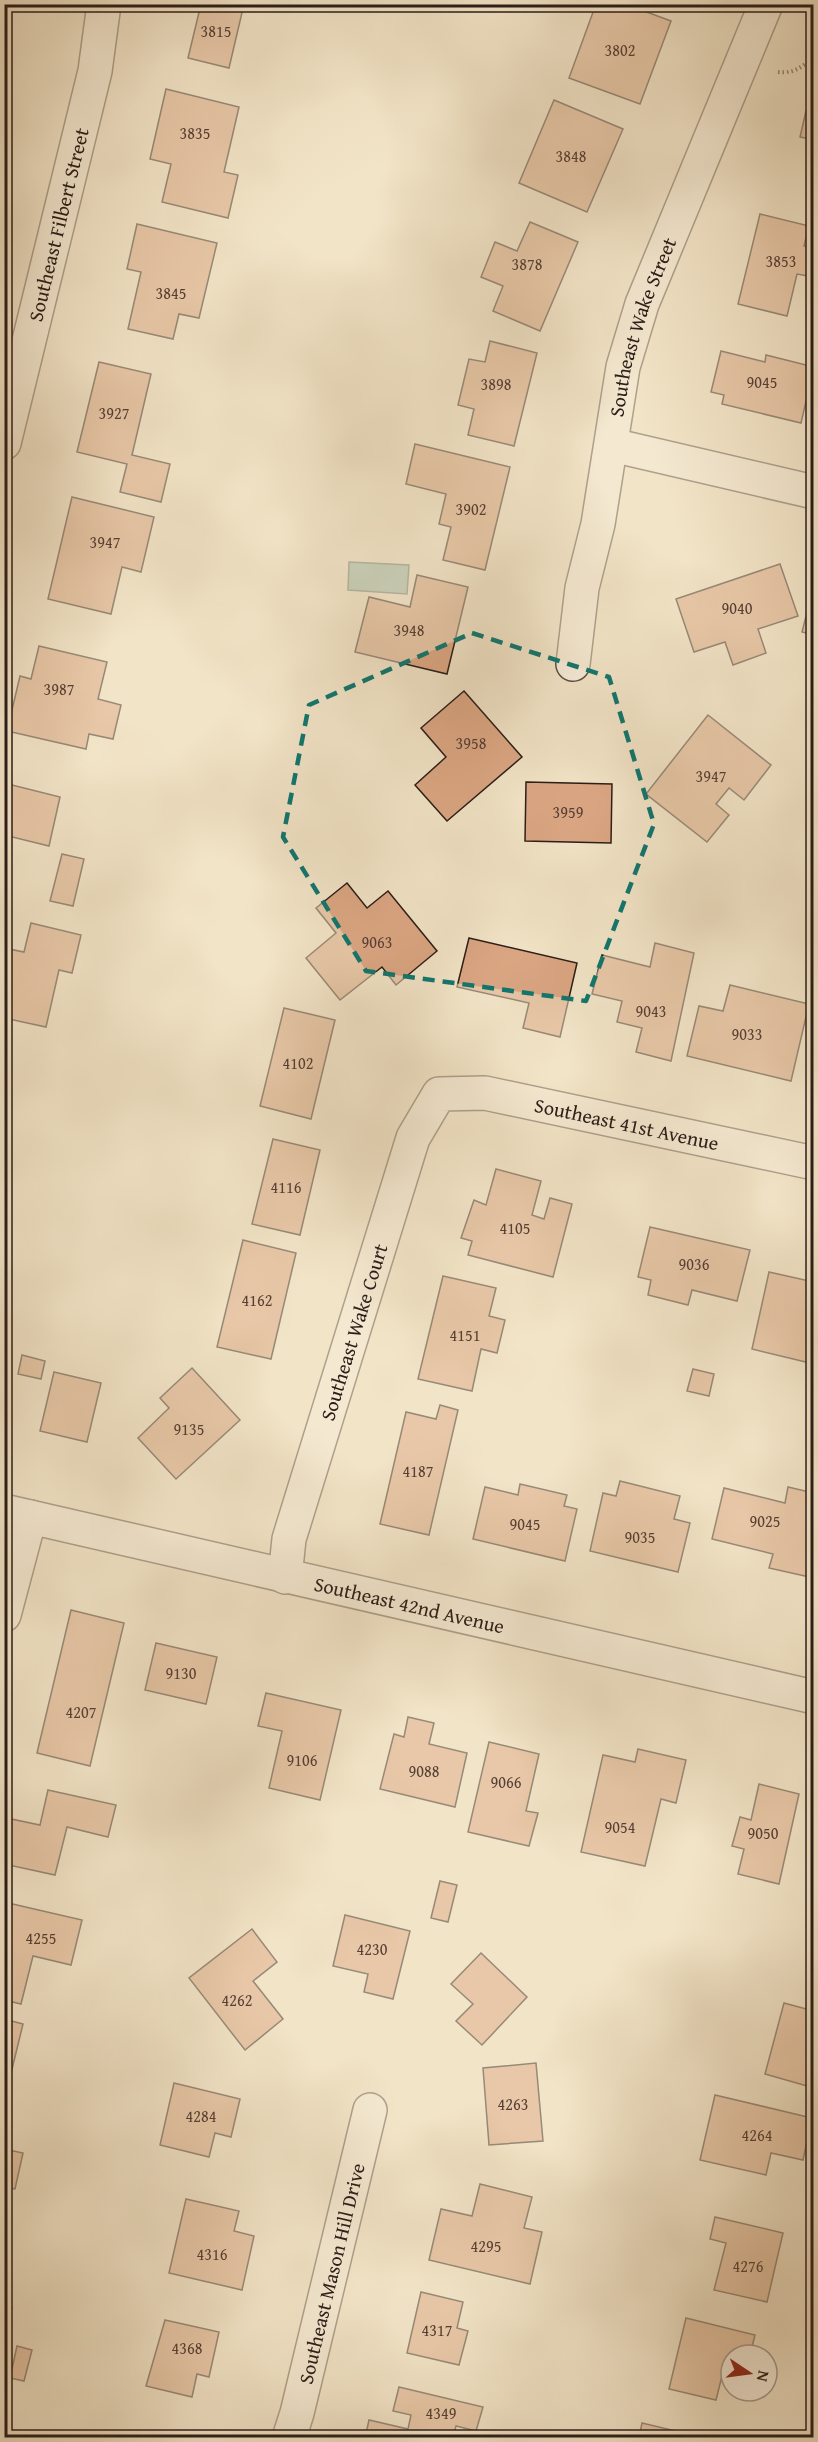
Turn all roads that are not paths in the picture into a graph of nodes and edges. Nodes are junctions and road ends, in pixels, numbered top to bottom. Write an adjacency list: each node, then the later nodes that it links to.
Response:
1 (104, 4): 3 (street, Southeast Filbert Street)
2 (766, 4): 4 (street, Southeast Wake Street)
3 (4, 443)
4 (612, 445): 5 (street); 6 (street, Southeast Wake Street)
5 (813, 492)
6 (573, 664)
7 (439, 1094): 8 (street, Southeast 41st Avenue); 10 (street, Southeast Wake Court)
8 (813, 1163)
9 (17, 1514): 10 (street, Southeast 42nd Avenue); 11 (street)
10 (285, 1577): 12 (street, Southeast 42nd Avenue)
11 (4, 1615)
12 (813, 1697)
13 (370, 2110): 14 (street, Southeast Mason Hill Drive)
14 (289, 2438)

